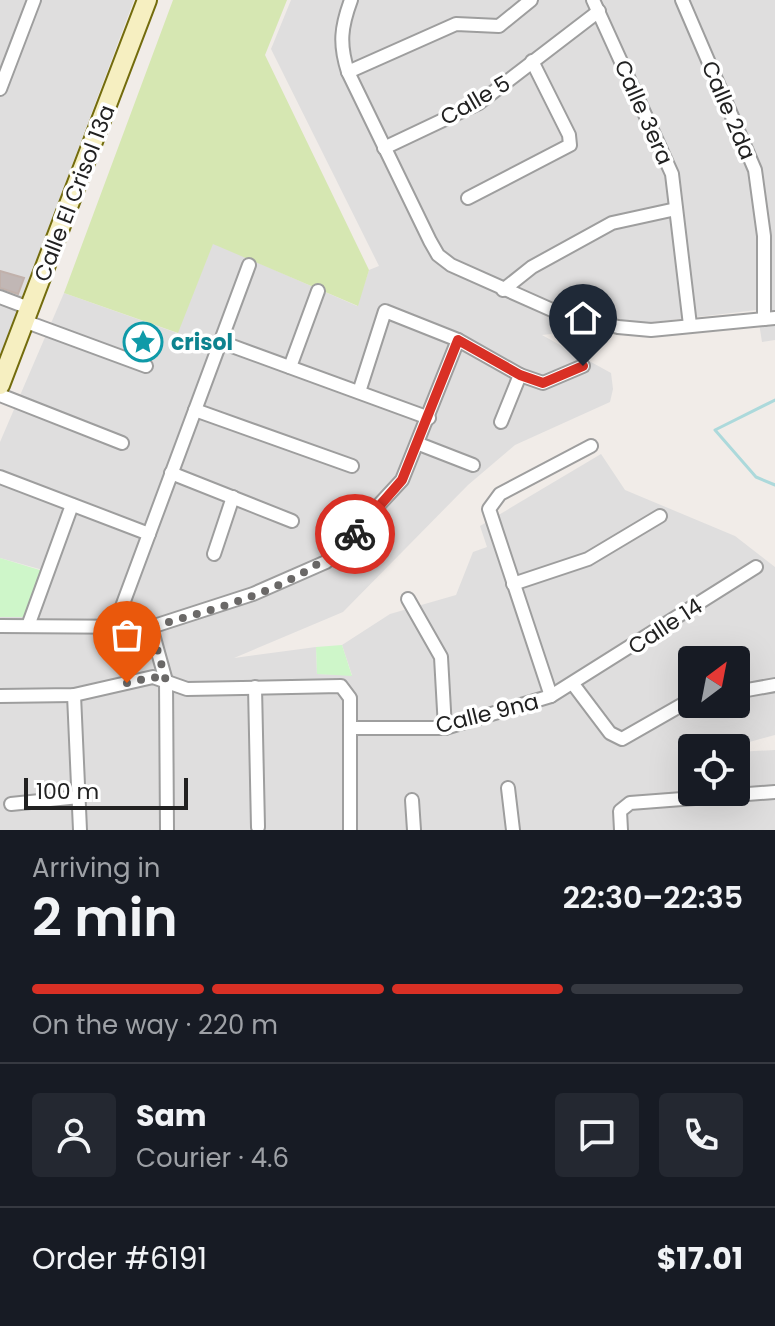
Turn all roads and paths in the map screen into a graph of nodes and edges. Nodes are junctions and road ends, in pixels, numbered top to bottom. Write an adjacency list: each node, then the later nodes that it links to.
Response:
1 (34, 0): 9 (street)
2 (147, 0): 17 (street, Calle El Crisol 13a)
3 (351, 0): 8 (street)
4 (531, 0): 8 (street)
5 (682, 0): 18 (street, Calle 2da)
6 (596, 6): 7 (street, Calle 5); 12 (street, Calle 3era)
7 (532, 61): 10 (street, Calle 5); 11 (street)
8 (348, 72): 10 (street)
9 (0, 89)
10 (384, 148): 14 (street)
11 (468, 198)
12 (676, 209): 14 (street); 19 (street, Calle 3era)
13 (249, 265): 21 (street)
14 (503, 290): 19 (street)
15 (318, 291): 24 (street)
16 (0, 297): 17 (street)
17 (27, 315): 22 (street); 26 (street, Calle El Crisol 13a)
18 (770, 318): 19 (street)
19 (690, 325)
20 (458, 340): 25 (street); 27 (street); 30 (street)
21 (221, 342): 24 (street); 29 (street)
22 (146, 366)
23 (583, 366): 25 (street)
24 (290, 367): 27 (street)
25 (520, 375): 31 (street)
26 (0, 385)
27 (359, 392): 30 (street)
28 (0, 395): 32 (street)
29 (195, 410): 36 (street); 37 (street)
30 (429, 418): 33 (street)
31 (501, 422)
32 (122, 443)
33 (419, 444): 35 (street); 50 (street)
34 (591, 446): 46 (street)
35 (473, 465)
36 (352, 466)
37 (171, 473): 39 (street); 43 (street)
38 (0, 477): 40 (street)
39 (233, 497): 42 (street); 44 (street)
40 (72, 505): 43 (street); 49 (street)
41 (660, 516): 46 (street)
42 (292, 521)
43 (149, 534): 51 (street)
44 (214, 554)
45 (756, 567): 53 (street, Calle 14)
46 (513, 584): 59 (street)
47 (408, 599): 62 (street)
48 (0, 626): 49 (street)
49 (28, 626): 51 (street)
50 (151, 627): 51 (street); 52 (street)
51 (114, 628)
52 (166, 681): 55 (street); 57 (street); 70 (street)
53 (573, 684): 59 (street, Calle 9na); 60 (street)
54 (775, 685): 56 (street)
55 (255, 687): 61 (street); 68 (street)
56 (750, 689)
57 (74, 695): 58 (street); 65 (street)
58 (0, 696)
59 (551, 696): 62 (street, Calle 9na)
60 (678, 707)
61 (350, 728): 62 (street, Calle 9na); 71 (street)
62 (445, 728)
63 (508, 788): 73 (street)
64 (775, 792): 74 (street)
65 (79, 797): 67 (street); 69 (street)
66 (412, 800): 72 (street)
67 (11, 804)
68 (258, 827)
69 (80, 830)
70 (167, 830)
71 (350, 830)
72 (414, 830)
73 (513, 830)
74 (621, 830)

